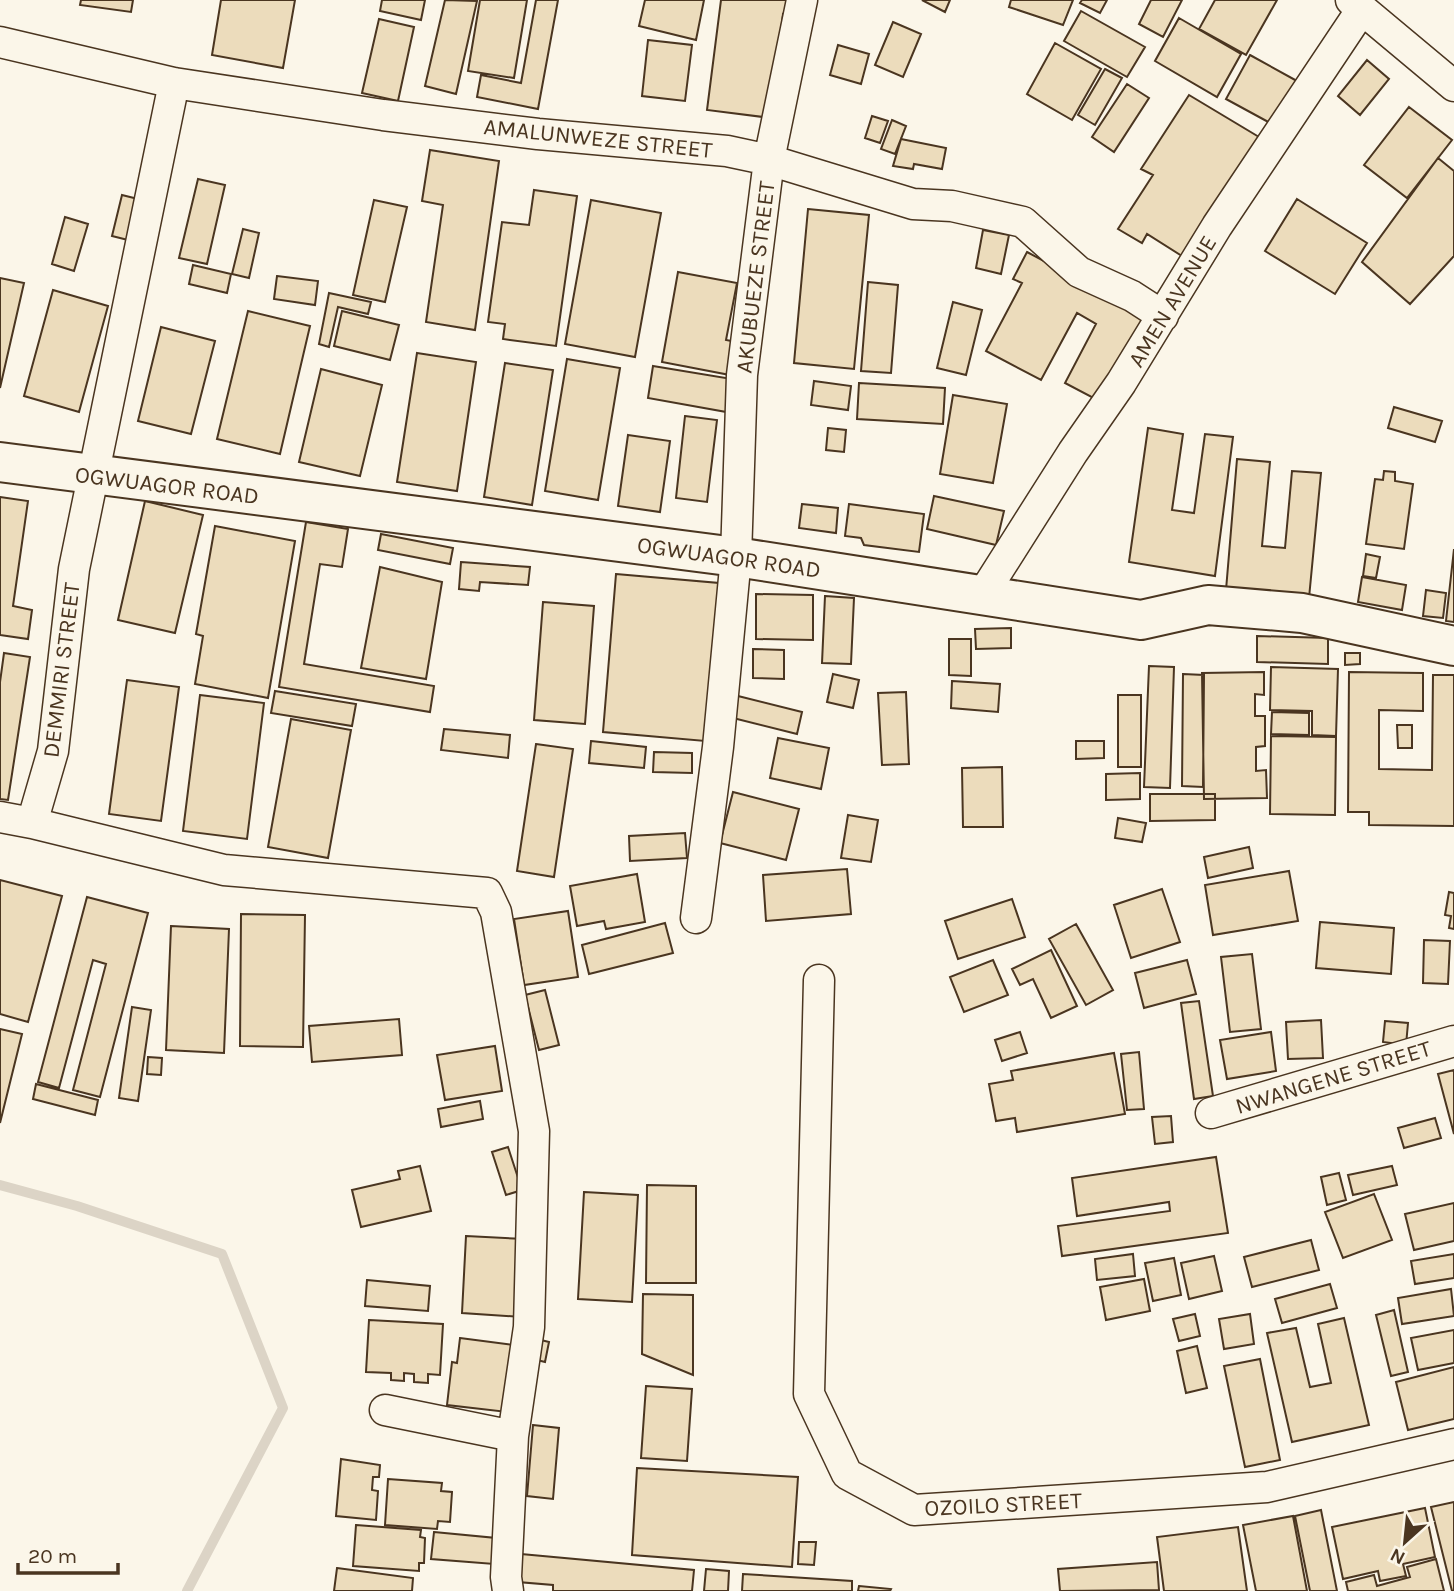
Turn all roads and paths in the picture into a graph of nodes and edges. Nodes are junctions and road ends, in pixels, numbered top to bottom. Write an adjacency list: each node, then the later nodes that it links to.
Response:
1 (802, 0): 6 (street, AKUBUEZE STREET)
2 (1357, 4): 5 (street); 7 (street, AMEN AVENUE)
3 (0, 42): 4 (street, AMALUNWEZE STREET)
4 (174, 83): 6 (street, AMALUNWEZE STREET); 9 (street, DEMMIRI STREET)
5 (1454, 86)
6 (769, 160): 7 (street, AMALUNWEZE STREET); 10 (street, AKUBUEZE STREET)
7 (1163, 316): 11 (street, AMEN AVENUE)
8 (0, 462): 9 (street, OGWUAGOR ROAD)
9 (94, 476): 10 (street, OGWUAGOR ROAD); 14 (street, DEMMIRI STREET)
10 (736, 556): 11 (street, OGWUAGOR ROAD); 15 (street, AKUBUEZE STREET)
11 (983, 594): 12 (street, OGWUAGOR ROAD)
12 (1454, 646)
13 (0, 817): 14 (street)
14 (33, 823): 20 (street)
15 (696, 918)
16 (819, 980): 21 (street, OZOILO STREET)
17 (1454, 1041): 18 (street, NWANGENE STREET)
18 (1211, 1113)
19 (385, 1410): 20 (street)
20 (513, 1436): 22 (street)
21 (1454, 1444)
22 (508, 1591)

